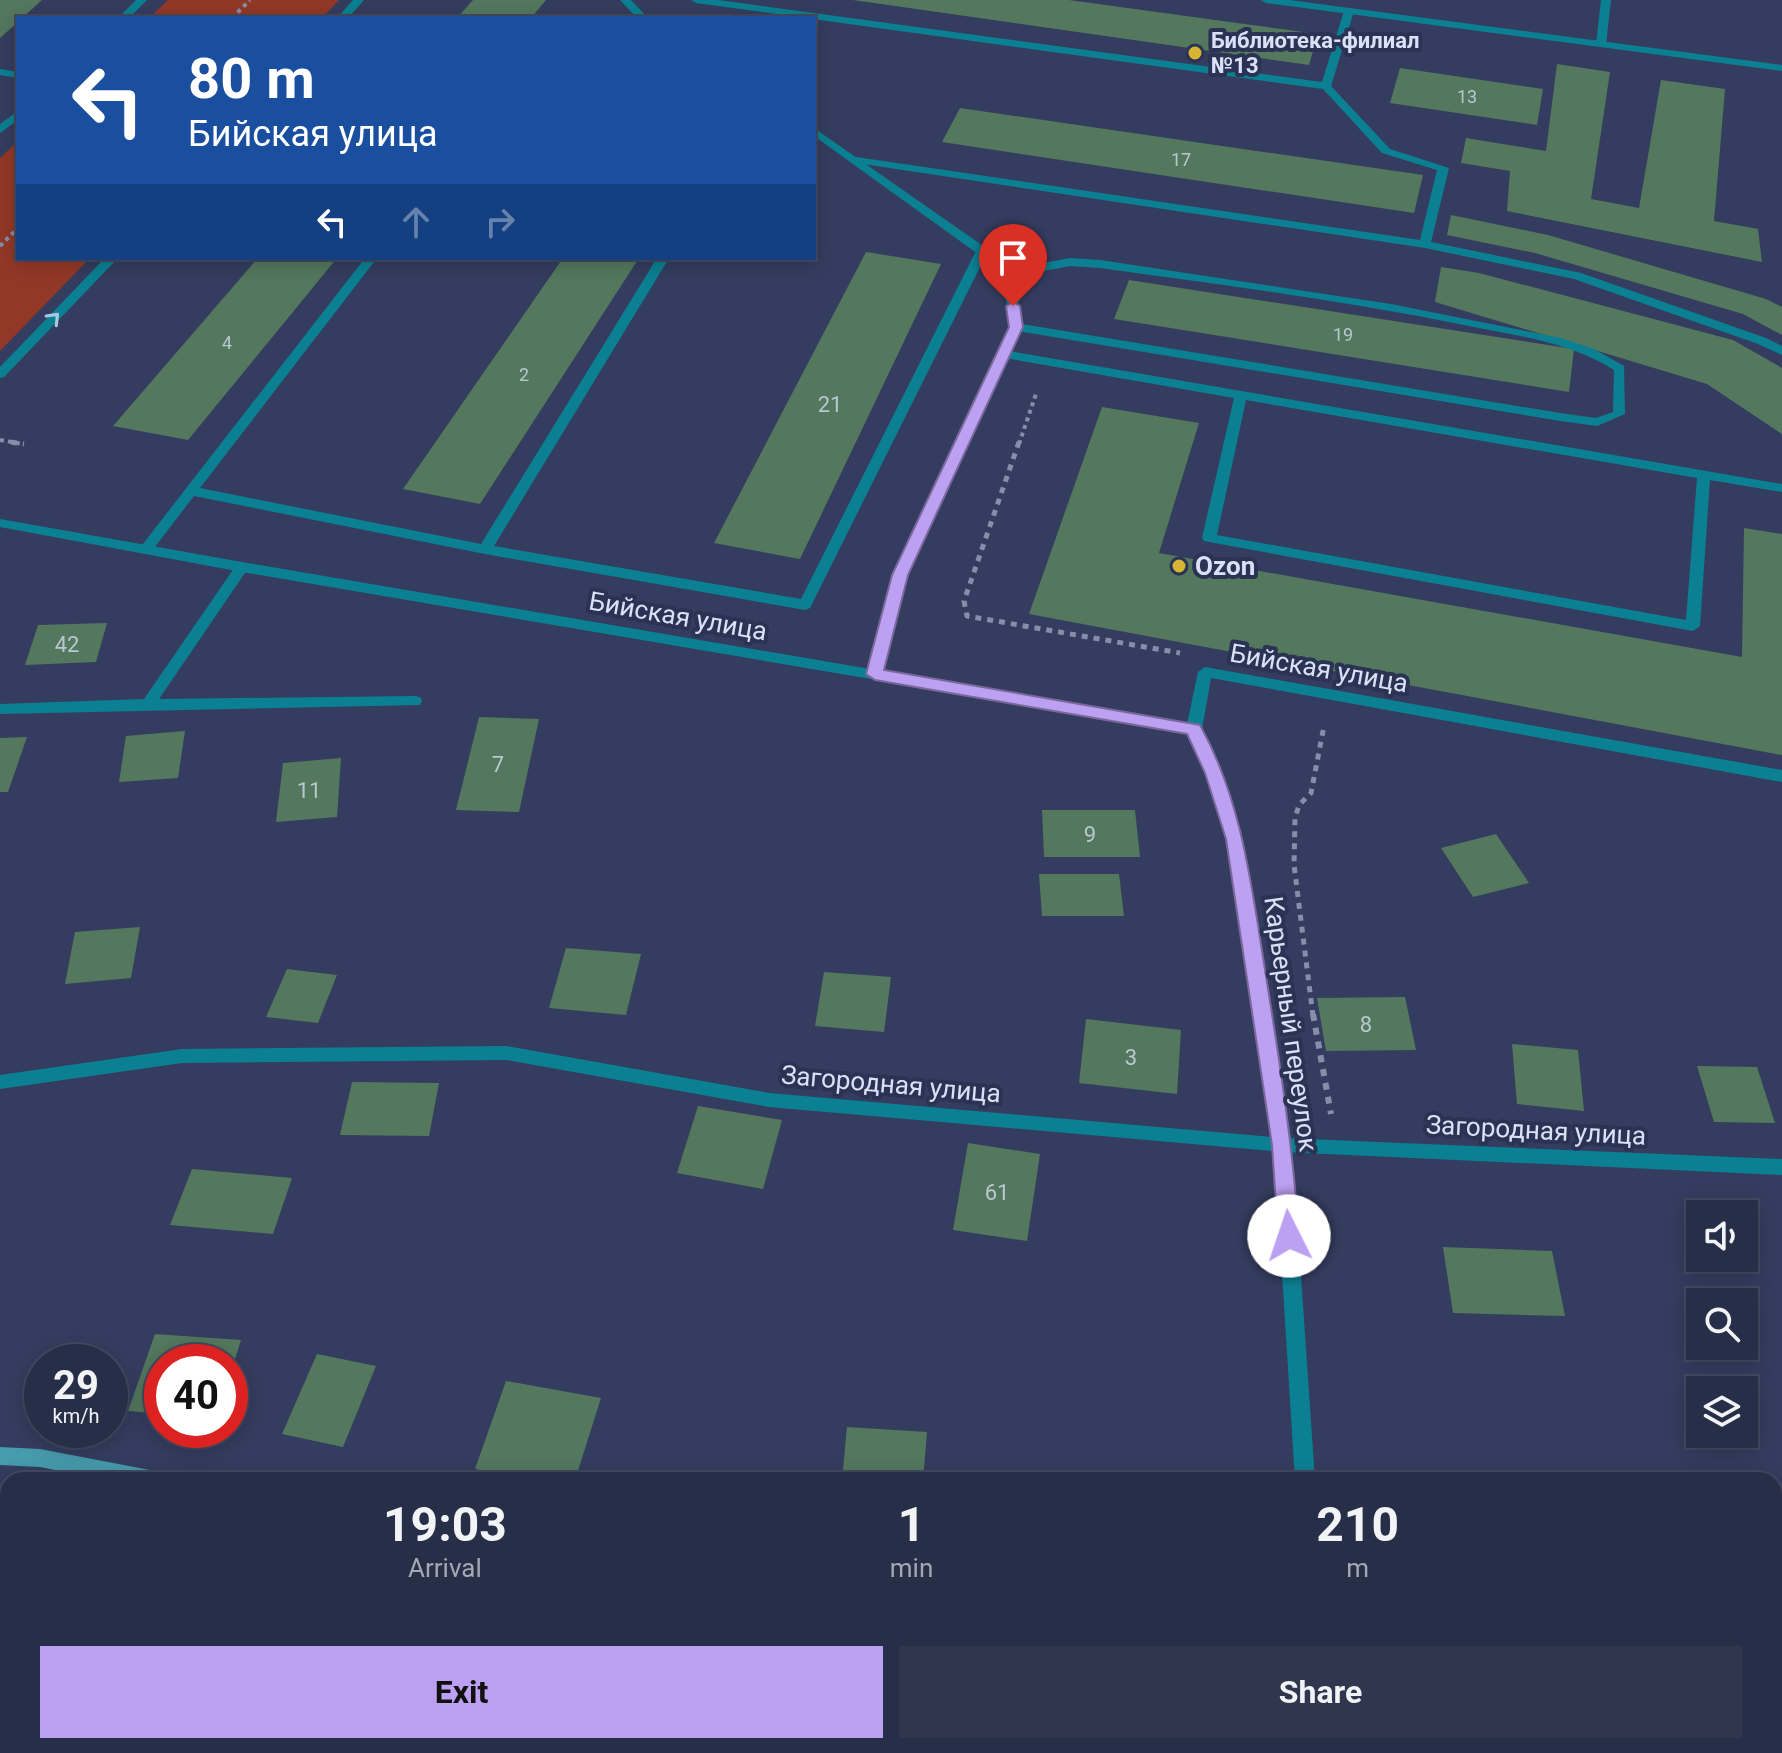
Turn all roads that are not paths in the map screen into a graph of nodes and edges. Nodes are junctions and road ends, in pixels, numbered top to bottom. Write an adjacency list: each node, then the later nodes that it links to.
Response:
1 (142, 0): 8 (street)
2 (359, 0): 9 (street)
3 (625, 0): 10 (street)
4 (696, 0): 11 (street)
5 (1266, 0): 7 (street)
6 (1606, 0): 13 (street)
7 (1349, 11): 13 (street); 15 (street)
8 (125, 16)
9 (344, 16)
10 (641, 16)
11 (813, 16)
12 (816, 16): 15 (street)
13 (1601, 44): 14 (street)
14 (1782, 68)
15 (1326, 86): 20 (street)
16 (16, 116): 17 (street)
17 (0, 130)
18 (816, 132): 19 (street)
19 (856, 160): 20 (street); 21 (street)
20 (1425, 244): 27 (street)
21 (982, 251): 25 (street); 36 (street)
22 (110, 260): 29 (street, one-way to 22)
23 (369, 260): 33 (street)
24 (662, 260): 36 (street)
25 (1002, 275): 26 (street); 26 (street)
26 (1016, 327): 28 (street)
27 (1782, 351)
28 (1003, 354): 30 (street); 38 (street)
29 (0, 374)
30 (1241, 395): 31 (street); 31 (street)
31 (1704, 476): 32 (street)
32 (1782, 488)
33 (192, 491): 35 (street); 36 (street)
34 (0, 523): 35 (street, Бийская улица)
35 (146, 549): 37 (street, Бийская улица)
36 (485, 549)
37 (242, 567): 38 (street, Бийская улица); 40 (street)
38 (875, 674): 42 (street, Бийская улица)
39 (415, 701): 40 (street)
40 (148, 704): 41 (street)
41 (0, 709)
42 (1194, 729): 43 (street, Бийская улица); 45 (street, Карьерный переулок)
43 (1782, 776)
44 (0, 1082): 45 (street, Загородная улица)
45 (1283, 1145): 46 (street, Загородная улица); 49 (street, Карьерный переулок)
46 (1782, 1167)
47 (0, 1456): 48 (main road)
48 (113, 1472)
49 (1304, 1472)

